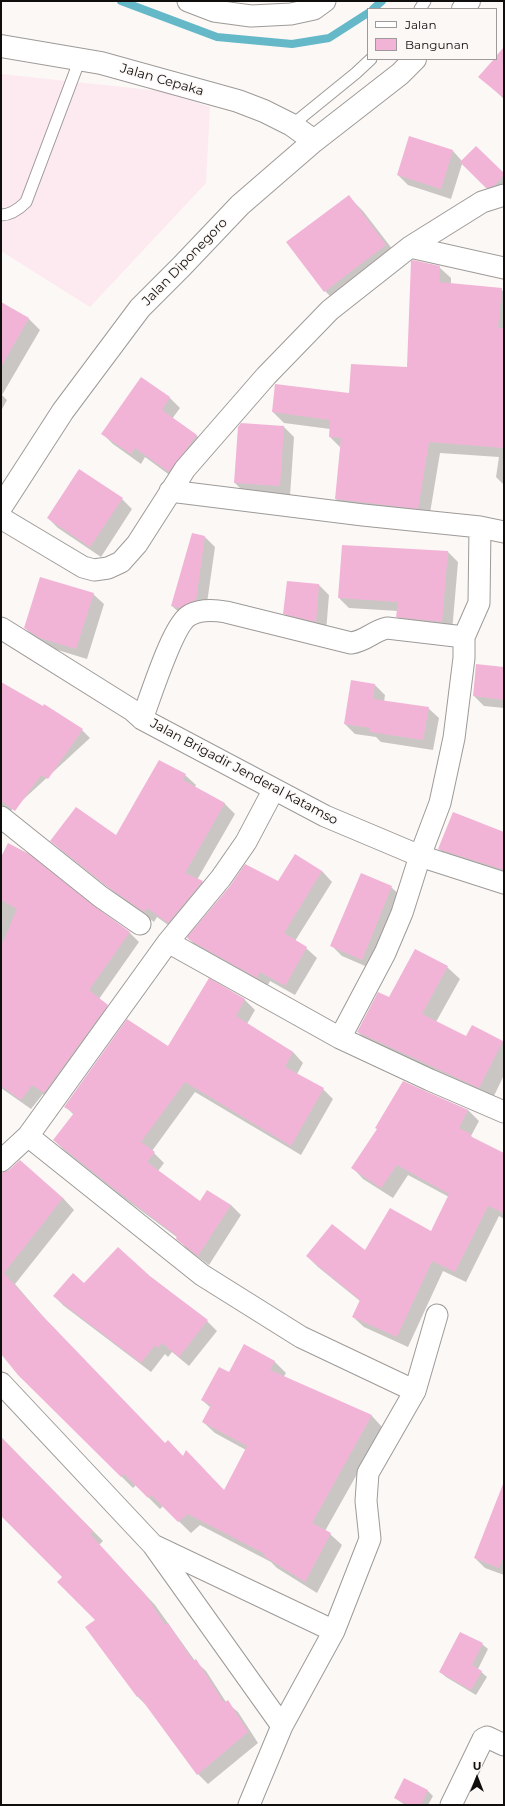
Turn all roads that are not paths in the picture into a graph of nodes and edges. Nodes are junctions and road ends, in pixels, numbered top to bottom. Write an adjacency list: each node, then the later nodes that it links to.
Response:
1 (188, 1): 2 (street)
2 (325, 1)
3 (1, 46): 4 (main road, Jalan Cepaka)
4 (80, 59): 7 (main road, Jalan Cepaka); 10 (lane)
5 (370, 60): 7 (lane)
6 (414, 60): 8 (main road, Jalan Diponegoro)
7 (292, 125): 8 (main road, Jalan Cepaka)
8 (314, 141): 14 (main road, Jalan Diponegoro)
9 (504, 195): 11 (street)
10 (1, 215)
11 (410, 248): 12 (street); 13 (street)
12 (504, 268)
13 (170, 491): 15 (street); 16 (street)
14 (1, 507)
15 (1, 518)
16 (480, 527): 17 (street); 19 (street)
17 (504, 532)
18 (1, 628): 20 (street, Jalan Brigadir Jenderal Katamso)
19 (464, 637): 20 (street); 23 (street)
20 (142, 719): 21 (street, Jalan Brigadir Jenderal Katamso)
21 (274, 789): 23 (street, Jalan Brigadir Jenderal Katamso); 26 (street)
22 (1, 817): 25 (street)
23 (420, 856): 24 (street, Jalan Brigadir Jenderal Katamso); 27 (street)
24 (504, 883)
25 (140, 924)
26 (168, 942): 27 (street); 29 (street)
27 (340, 1038): 28 (street)
28 (504, 1112)
29 (28, 1136): 30 (street); 33 (street)
30 (1, 1160)
31 (437, 1315): 33 (street)
32 (1, 1383): 34 (street)
33 (415, 1391): 35 (street)
34 (153, 1545): 35 (street); 36 (street)
35 (334, 1631): 36 (street)
36 (282, 1726): 38 (street)
37 (504, 1745): 39 (street)
38 (249, 1805)
39 (451, 1805)

